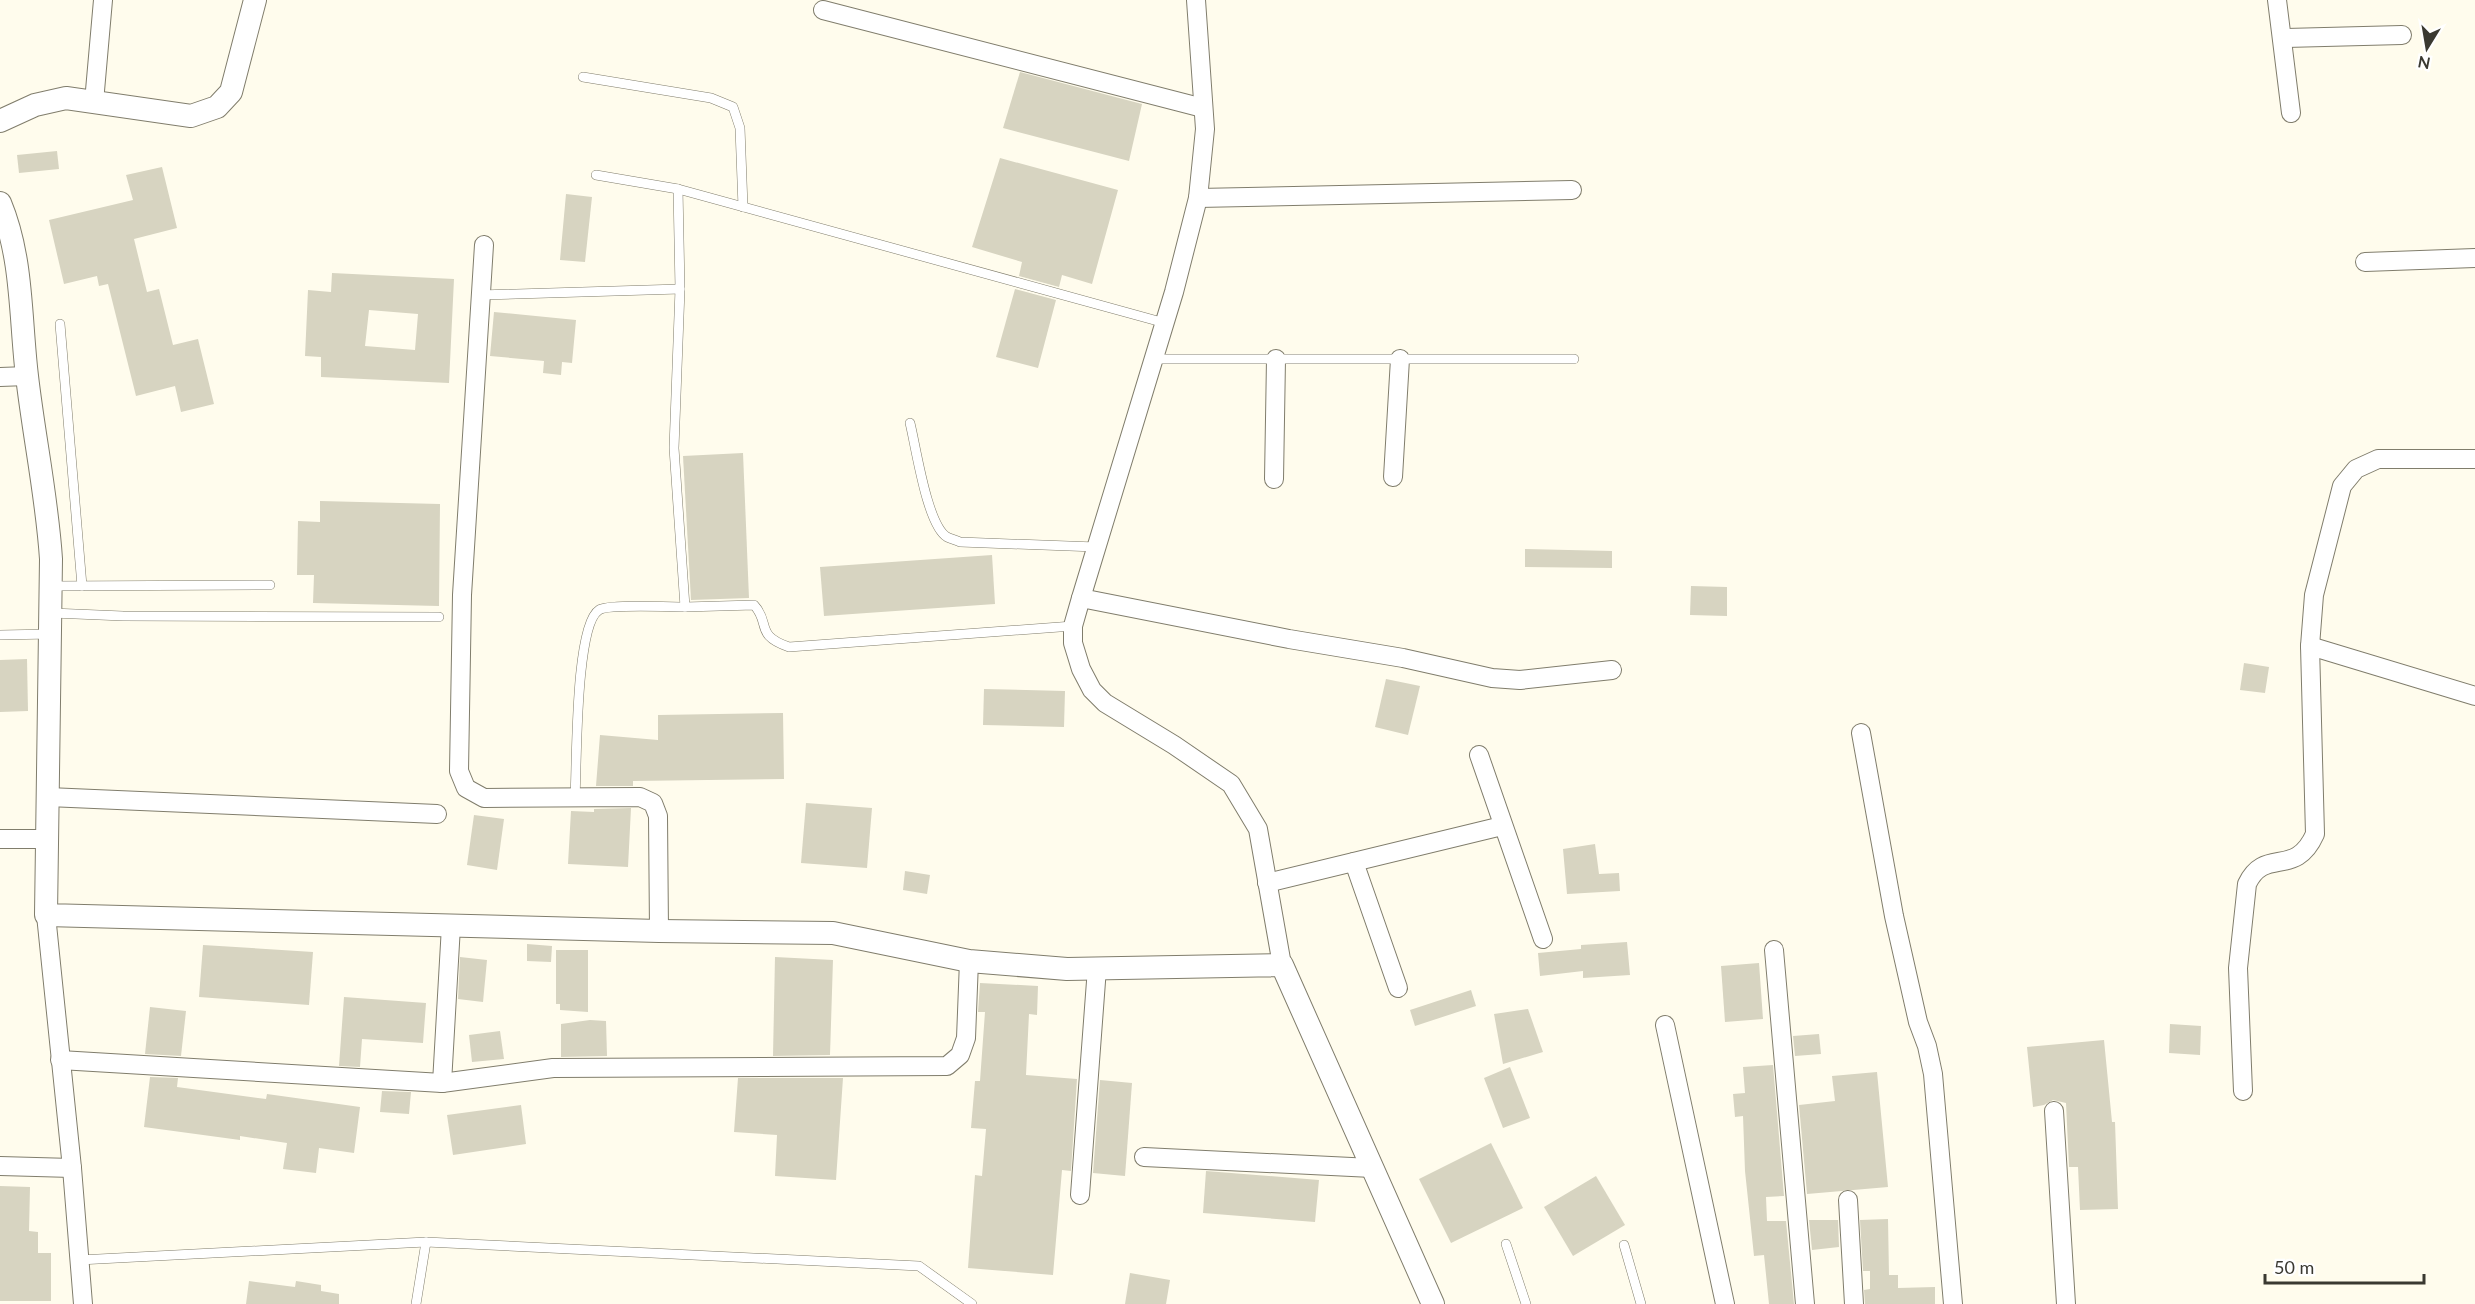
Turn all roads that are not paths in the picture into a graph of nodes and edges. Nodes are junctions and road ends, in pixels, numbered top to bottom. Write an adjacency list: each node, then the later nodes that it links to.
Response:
1 (103, 0): 9 (street)
2 (255, 0): 9 (street)
3 (1196, 0): 10 (street)
4 (2277, 0): 7 (street)
5 (823, 10): 10 (street)
6 (2402, 35): 7 (street)
7 (2282, 38): 11 (street)
8 (583, 77): 18 (lane)
9 (94, 102): 12 (street)
10 (1203, 108): 16 (street)
11 (2291, 113)
12 (0, 121)
13 (596, 175): 14 (lane)
14 (678, 189): 18 (lane); 22 (lane)
15 (1572, 189): 16 (street)
16 (1198, 198): 24 (street)
17 (0, 203): 30 (street)
18 (743, 207): 24 (lane)
19 (484, 245): 23 (street)
20 (2475, 258): 21 (street)
21 (2365, 262)
22 (680, 289): 23 (lane); 41 (lane)
23 (481, 295): 52 (street)
24 (1165, 323): 26 (street)
25 (60, 324): 39 (lane)
26 (1154, 359): 27 (lane); 36 (street)
27 (1276, 359): 28 (lane); 35 (street)
28 (1400, 359): 29 (lane); 34 (street)
29 (1574, 359)
30 (27, 376): 31 (street); 38 (street)
31 (0, 377)
32 (910, 423): 36 (lane)
33 (2475, 459): 46 (street)
34 (1394, 477)
35 (1274, 479)
36 (1096, 547): 40 (street)
37 (270, 585): 39 (lane)
38 (51, 586): 39 (lane); 43 (street)
39 (82, 586)
40 (1081, 598): 44 (street); 47 (street)
41 (685, 607): 44 (lane); 52 (lane)
42 (439, 618): 43 (lane)
43 (51, 624): 45 (lane); 51 (street)
44 (1073, 626): 58 (street)
45 (0, 635)
46 (2310, 646): 48 (street); 71 (street)
47 (1612, 670)
48 (2475, 696)
49 (1861, 732): 92 (street)
50 (1479, 755): 54 (street)
51 (48, 797): 53 (street); 56 (street)
52 (575, 797): 61 (street)
53 (437, 814)
54 (1502, 826): 57 (street); 62 (street)
55 (0, 839): 56 (street)
56 (48, 839): 59 (street)
57 (1354, 862): 58 (street); 67 (street)
58 (1267, 883): 65 (street)
59 (46, 915): 60 (street); 69 (street)
60 (451, 926): 61 (street); 70 (street)
61 (658, 931): 64 (street)
62 (1543, 939)
63 (1774, 950): 90 (street)
64 (969, 961): 66 (street); 70 (street)
65 (1282, 965): 66 (street); 76 (street)
66 (1097, 968): 77 (street)
67 (1398, 988)
68 (1665, 1025): 89 (street)
69 (60, 1060): 70 (street); 75 (street)
70 (442, 1083)
71 (2243, 1091)
72 (2054, 1111): 93 (street)
73 (1144, 1157): 76 (street)
74 (0, 1166): 75 (street)
75 (72, 1168): 82 (street)
76 (1372, 1168): 86 (street)
77 (1080, 1195)
78 (1848, 1200): 91 (street)
79 (426, 1242): 82 (lane); 84 (lane); 85 (lane)
80 (1506, 1244): 87 (lane)
81 (1624, 1245): 88 (lane)
82 (79, 1260): 83 (street)
83 (83, 1304)
84 (416, 1304)
85 (972, 1304)
86 (1433, 1304)
87 (1526, 1304)
88 (1641, 1304)
89 (1725, 1304)
90 (1805, 1304)
91 (1854, 1304)
92 (1953, 1304)
93 (2066, 1304)

